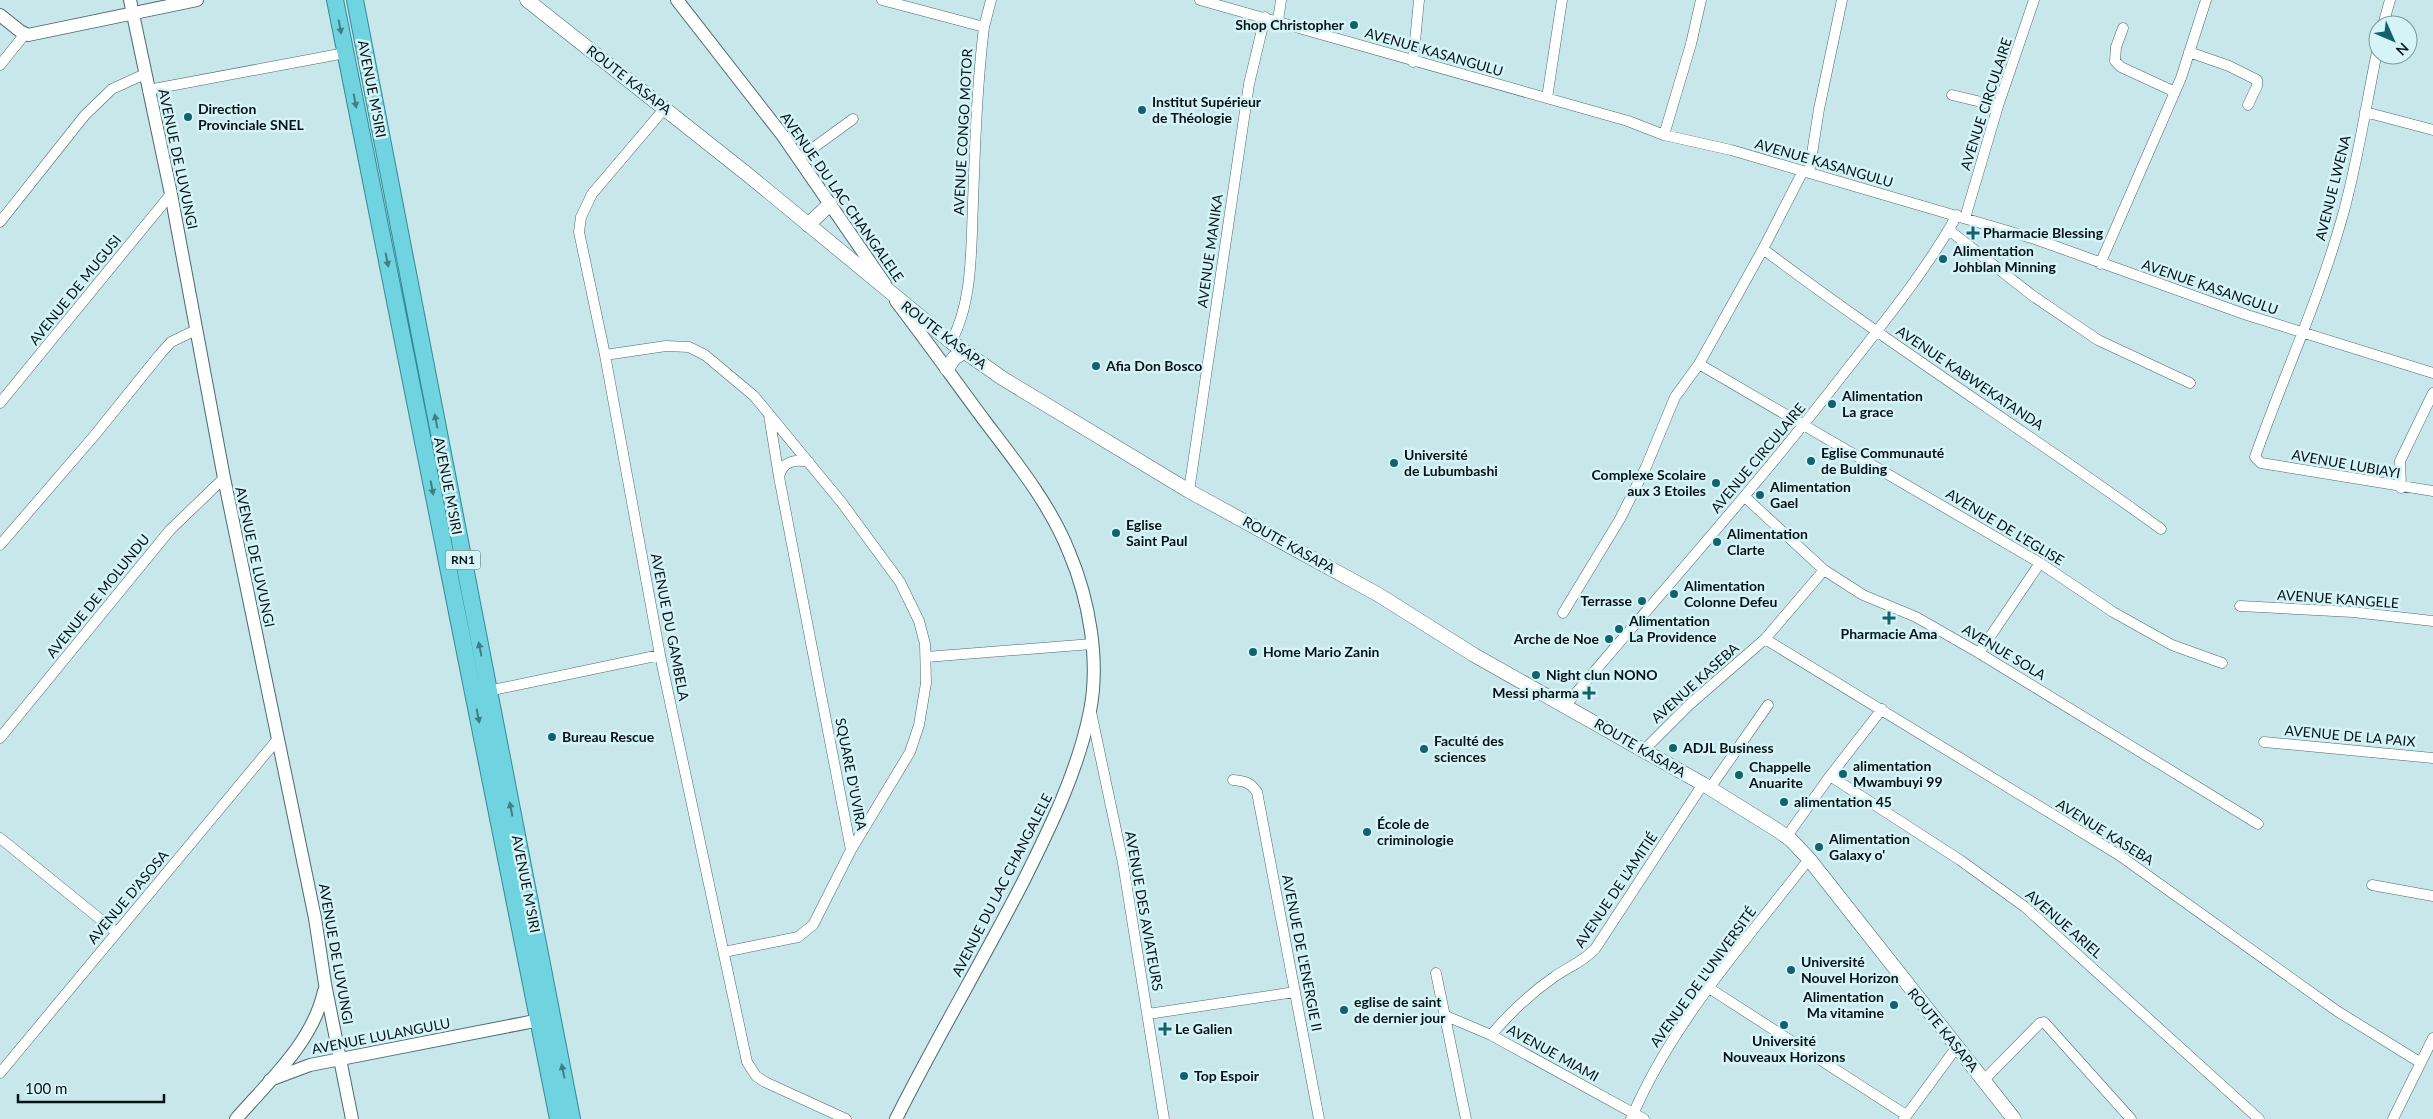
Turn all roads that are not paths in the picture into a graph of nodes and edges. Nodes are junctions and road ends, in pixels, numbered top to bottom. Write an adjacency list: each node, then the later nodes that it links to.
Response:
1 (197, 0): 17 (street)
2 (335, 0): 26 (highway, RN1, one-way to 26)
3 (355, 0): 88 (highway, AVENUE M'SIRI / RN1, one-way to 3)
4 (528, 0): 37 (main road, ROUTE KASAPA)
5 (677, 0): 42 (street, AVENUE DU LAC CHANGALELE)
6 (882, 0): 22 (street)
7 (990, 0): 22 (street, AVENUE CONGO MOTOR)
8 (1200, 0): 20 (street, AVENUE KASANGULU)
9 (1280, 0): 21 (street)
10 (1419, 0): 27 (street)
11 (1562, 0): 34 (street)
12 (1701, 0): 41 (street)
13 (1842, 0): 43 (street)
14 (2034, 0): 36 (street, AVENUE CIRCULAIRE)
15 (2206, 0): 25 (street)
16 (2390, 0): 19 (street)
17 (131, 6): 24 (street); 30 (street, AVENUE DE LUVUNGI)
18 (0, 15): 24 (street)
19 (2386, 15)
20 (1265, 17): 21 (street, AVENUE KASANGULU); 72 (street, AVENUE MANIKA)
21 (1278, 22): 27 (street, AVENUE KASANGULU)
22 (984, 27): 56 (street, AVENUE CONGO MOTOR)
23 (2123, 28): 32 (street)
24 (25, 34): 28 (street)
25 (2189, 52): 32 (street); 35 (street)
26 (346, 53): 31 (street); 116 (highway, AVENUE M'SIRI / RN1, one-way to 116)
27 (1413, 62): 34 (street, AVENUE KASANGULU)
28 (0, 65)
29 (2374, 65): 38 (street, AVENUE LWENA)
30 (145, 74): 31 (street, AVENUE DE LUVUNGI); 47 (street)
31 (148, 90): 44 (street, AVENUE DE LUVUNGI)
32 (2175, 92): 51 (street)
33 (1952, 95): 36 (street)
34 (1547, 98): 41 (street, AVENUE KASANGULU)
35 (2248, 105)
36 (1998, 106): 46 (street, AVENUE CIRCULAIRE)
37 (665, 108): 48 (main road, ROUTE KASAPA); 58 (street, AVENUE DU GAMBELA)
38 (2365, 112): 40 (street); 55 (street, AVENUE LWENA)
39 (853, 119): 42 (street)
40 (2433, 130)
41 (1664, 135): 43 (street, AVENUE KASANGULU)
42 (798, 159): 45 (street, AVENUE DU LAC CHANGALELE)
43 (1806, 172): 46 (street, AVENUE KASANGULU); 50 (street)
44 (171, 194): 53 (street, AVENUE DE LUVUNGI); 64 (street, AVENUE DE MUGUSI)
45 (830, 204): 48 (main road); 52 (street, AVENUE DU LAC CHANGALELE)
46 (1961, 217): 49 (street, AVENUE CIRCULAIRE); 51 (street, AVENUE KASANGULU)
47 (0, 222)
48 (808, 225): 52 (main road, ROUTE KASAPA)
49 (1949, 230): 54 (street, AVENUE CIRCULAIRE); 62 (street)
50 (1763, 249): 54 (street, AVENUE KABWEKATANDA); 59 (street)
51 (2100, 264): 55 (street, AVENUE KASANGULU)
52 (892, 295): 56 (main road, ROUTE KASAPA); 60 (street, AVENUE DU LAC CHANGALELE)
53 (196, 330): 70 (street, AVENUE DE LUVUNGI); 76 (street)
54 (1877, 331): 66 (street, AVENUE CIRCULAIRE); 75 (street, AVENUE KABWEKATANDA)
55 (2303, 332): 61 (street, AVENUE KASANGULU); 67 (street, AVENUE LWENA)
56 (951, 342): 57 (main road, ROUTE KASAPA)
57 (964, 352): 60 (main road); 72 (main road, ROUTE KASAPA)
58 (605, 355): 65 (street); 85 (street, AVENUE DU GAMBELA)
59 (1698, 364): 66 (street, AVENUE DE L'EGLISE); 80 (street)
60 (947, 369): 83 (street, AVENUE DU LAC CHANGALELE)
61 (2433, 374)
62 (2190, 382)
63 (2433, 393): 71 (street)
64 (0, 403)
65 (768, 414): 68 (street, SQUARE D'UVIRA); 69 (street, SQUARE D'UVIRA)
66 (1804, 425): 74 (street, AVENUE CIRCULAIRE); 77 (street, AVENUE DE L'EGLISE)
67 (2256, 460): 71 (street, AVENUE LUBIAYI)
68 (809, 462): 69 (street); 86 (street, SQUARE D'UVIRA)
69 (778, 477): 104 (street, SQUARE D'UVIRA)
70 (224, 478): 93 (street, AVENUE DE MOLUNDU); 94 (street, AVENUE DE LUVUNGI)
71 (2401, 488): 73 (street, AVENUE LUBIAYI)
72 (1189, 491): 90 (main road, ROUTE KASAPA)
73 (2433, 491)
74 (1744, 497): 78 (street, AVENUE SOLA); 90 (street, AVENUE CIRCULAIRE)
75 (2161, 529)
76 (0, 545)
77 (2040, 562): 84 (street); 87 (street, AVENUE DE L'EGLISE)
78 (1824, 570): 82 (street, AVENUE KASEBA); 84 (street, AVENUE SOLA)
79 (2240, 606): 81 (street, AVENUE KANGELE)
80 (1563, 613)
81 (2433, 621)
82 (1765, 639): 92 (street, AVENUE KASEBA); 96 (street, AVENUE KASEBA)
83 (1092, 644): 86 (street); 91 (street, AVENUE DU LAC CHANGALELE)
84 (1980, 653): 101 (street, AVENUE SOLA)
85 (660, 655): 88 (street); 109 (street, AVENUE DU GAMBELA)
86 (926, 657): 104 (street, SQUARE D'UVIRA)
87 (2222, 663)
88 (488, 691): 116 (highway, AVENUE M'SIRI / RN1, one-way to 88)
89 (1768, 705): 100 (street, AVENUE DE L'AMITIÉ)
90 (1565, 706): 96 (main road, ROUTE KASAPA)
91 (1090, 710): 114 (street, AVENUE DES AVIATEURS); 132 (street, AVENUE DU LAC CHANGALELE)
92 (1882, 710): 98 (street); 121 (street, AVENUE KASEBA)
93 (0, 738)
94 (278, 740): 108 (street, AVENUE D'ASOSA); 111 (street, AVENUE DE LUVUNGI)
95 (2264, 742): 97 (street, AVENUE DE LA PAIX)
96 (1644, 750): 100 (main road, ROUTE KASAPA)
97 (2433, 758)
98 (1830, 776): 102 (street); 139 (street, AVENUE ARIEL)
99 (1233, 780): 113 (street, AVENUE DE L'ENERGIE II)
100 (1706, 786): 102 (main road, ROUTE KASAPA); 117 (street, AVENUE DE L'AMITIÉ)
101 (2258, 824)
102 (1786, 836): 105 (main road, ROUTE KASAPA)
103 (0, 838): 108 (street)
104 (851, 850): 109 (street)
105 (1809, 859): 112 (street, AVENUE DE L'UNIVERSITÉ); 119 (main road, ROUTE KASAPA)
106 (2372, 885): 107 (street)
107 (2433, 896)
108 (116, 932): 122 (street, AVENUE D'ASOSA)
109 (724, 952): 131 (street, AVENUE DU GAMBELA)
110 (1436, 973): 115 (street)
111 (325, 984): 120 (street, AVENUE DE LUVUNGI); 123 (street)
112 (1709, 988): 125 (street, AVENUE DE L'UNIVERSITÉ); 126 (street)
113 (1295, 992): 114 (street); 134 (street, AVENUE DE L'ENERGIE II)
114 (1148, 1014): 133 (street, AVENUE DES AVIATEURS)
115 (1446, 1016): 117 (street, AVENUE MIAMI); 135 (street)
116 (545, 1019): 120 (street, AVENUE LULANGULU); 129 (highway, AVENUE M'SIRI / RN1); 130 (highway, AVENUE M'SIRI / RN1, one-way to 116)
117 (1491, 1035): 125 (street, AVENUE MIAMI)
118 (2433, 1038): 121 (street)
119 (1956, 1048): 124 (main road, ROUTE KASAPA); 126 (street)
120 (340, 1059): 123 (street, AVENUE LULANGULU); 128 (street, AVENUE DE LUVUNGI)
121 (2421, 1063): 140 (street)
122 (0, 1073)
123 (270, 1080): 127 (street, AVENUE LULANGULU)
124 (1983, 1080): 137 (main road, ROUTE KASAPA); 138 (street)
125 (1632, 1116): 136 (street, AVENUE MIAMI)
126 (1905, 1117)
127 (236, 1119)
128 (352, 1119)
129 (558, 1119)
130 (572, 1119)
131 (846, 1119)
132 (896, 1119)
133 (1164, 1119)
134 (1319, 1119)
135 (1466, 1119)
136 (1644, 1119)
137 (2014, 1119)
138 (2131, 1119)
139 (2260, 1119)
140 (2393, 1119)

